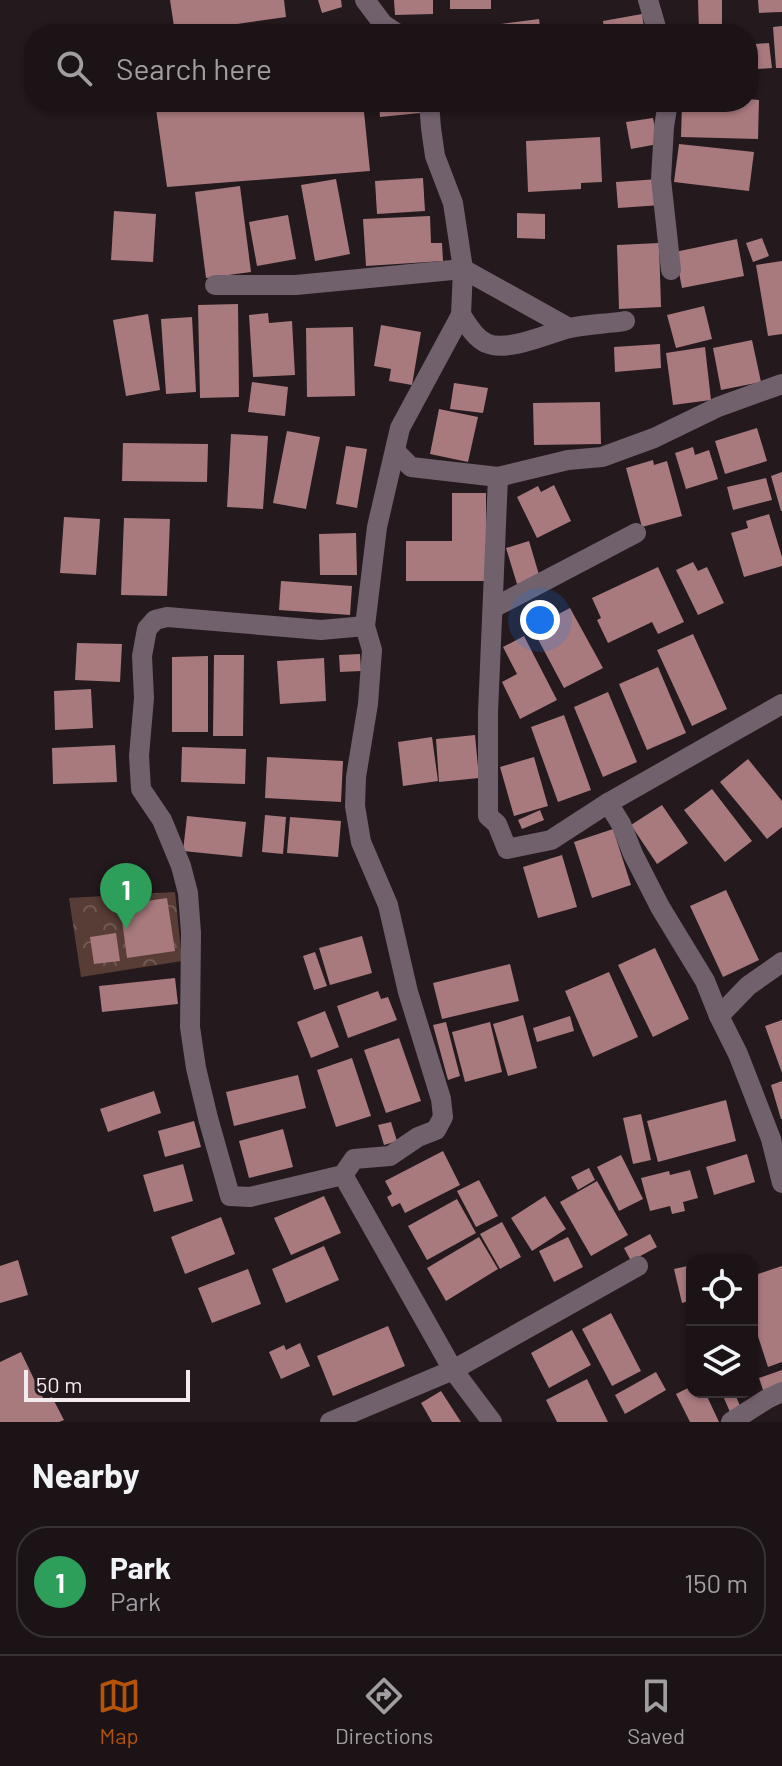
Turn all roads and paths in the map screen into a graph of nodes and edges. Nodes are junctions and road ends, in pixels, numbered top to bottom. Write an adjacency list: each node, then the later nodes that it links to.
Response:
1 (365, 0): 3 (street)
2 (648, 0): 4 (street)
3 (383, 24)
4 (655, 24)
5 (430, 112): 7 (street)
6 (666, 112): 8 (street)
7 (463, 269): 9 (street); 10 (street); 12 (street)
8 (671, 270)
9 (215, 285)
10 (461, 315): 12 (street); 14 (street)
11 (625, 321): 12 (street)
12 (569, 328)
13 (782, 384): 17 (street)
14 (400, 428): 15 (street); 16 (street)
15 (395, 451): 16 (street); 20 (street)
16 (411, 467): 17 (street)
17 (498, 477): 19 (street)
18 (636, 533): 19 (street)
19 (493, 608): 22 (street)
20 (365, 626): 26 (street); 26 (street)
21 (782, 704): 22 (street)
22 (608, 803): 24 (street)
23 (782, 962): 24 (street)
24 (719, 1016): 25 (street)
25 (776, 1137): 27 (street)
26 (343, 1175): 29 (street)
27 (782, 1183)
28 (638, 1266): 29 (street)
29 (453, 1370): 31 (street); 32 (street)
30 (782, 1392): 33 (street)
31 (330, 1422)
32 (492, 1422)
33 (731, 1422)

